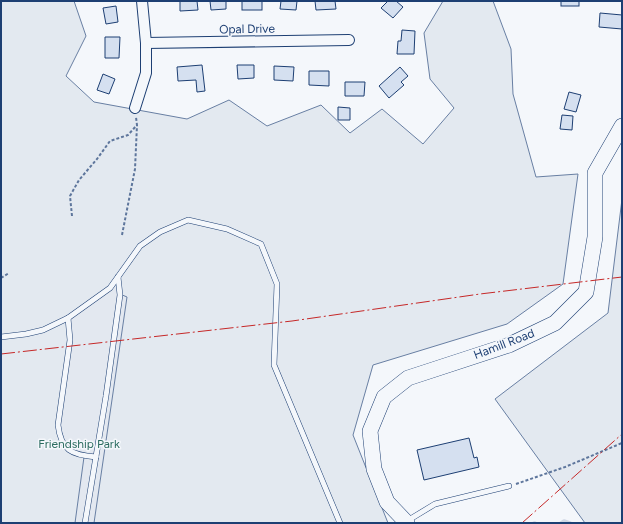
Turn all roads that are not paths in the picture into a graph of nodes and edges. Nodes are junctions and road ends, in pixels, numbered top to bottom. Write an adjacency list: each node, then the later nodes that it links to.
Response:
1 (142, 1): 3 (street)
2 (349, 40): 3 (street, Opal Drive)
3 (146, 43): 4 (street)
4 (135, 111)
5 (622, 126): 11 (street, Hamill Road)
6 (118, 276): 7 (lane); 9 (lane); 13 (lane)
7 (68, 318): 8 (lane); 9 (lane)
8 (1, 337)
9 (96, 457): 12 (lane)
10 (509, 486): 11 (lane)
11 (407, 522)
12 (85, 523)
13 (340, 523)

